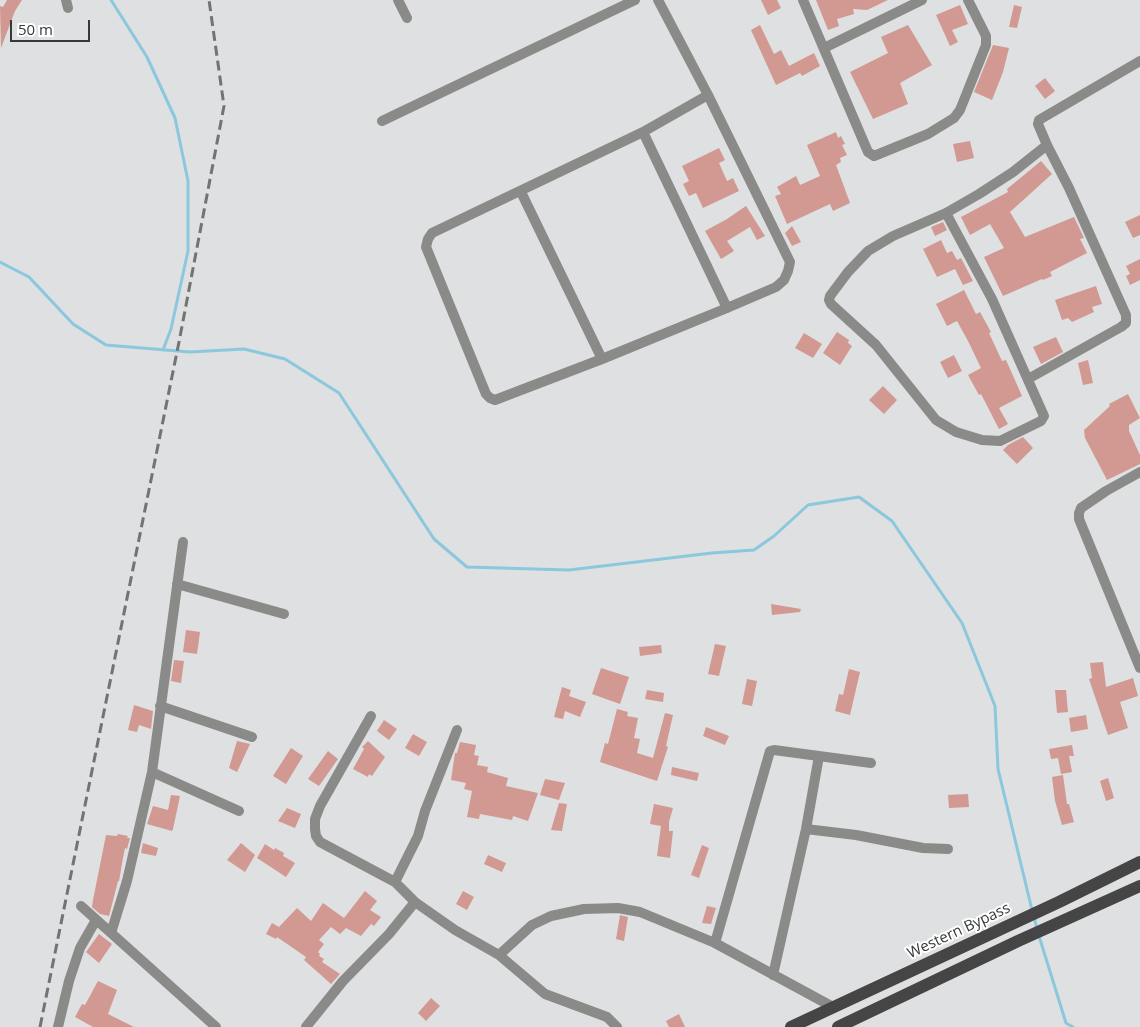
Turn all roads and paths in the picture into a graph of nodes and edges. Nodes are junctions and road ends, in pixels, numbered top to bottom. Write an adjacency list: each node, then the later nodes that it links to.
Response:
1 (398, 0): 7 (street)
2 (635, 0): 11 (street)
3 (658, 0): 10 (street)
4 (803, 0): 8 (street)
5 (922, 0): 8 (street)
6 (968, 0): 8 (street)
7 (407, 18)
8 (824, 48)
9 (1140, 61): 13 (street)
10 (708, 95): 12 (street); 16 (street)
11 (382, 121)
12 (643, 132): 14 (street); 16 (street)
13 (1047, 145): 15 (street); 18 (street)
14 (521, 192): 17 (street); 17 (street)
15 (946, 213): 18 (street); 18 (street)
16 (728, 308): 17 (street)
17 (602, 359)
18 (1028, 379)
19 (1140, 472): 23 (street)
20 (184, 542): 21 (street)
21 (177, 584): 22 (street); 24 (street)
22 (284, 614)
23 (1140, 668)
24 (160, 706): 27 (street); 30 (street)
25 (371, 716): 35 (street)
26 (457, 730): 35 (street)
27 (252, 737)
28 (819, 756): 29 (street); 32 (street); 41 (street)
29 (871, 763)
30 (152, 772): 31 (street); 40 (street)
31 (239, 811)
32 (806, 830): 33 (street); 43 (street)
33 (948, 849)
34 (1140, 862): 44 (main road, Western Bypass)
35 (395, 882): 37 (street)
36 (1140, 886): 50 (main road)
37 (415, 902): 42 (street); 47 (street)
38 (81, 906): 39 (street)
39 (96, 920): 40 (street); 45 (street)
40 (111, 933): 46 (street)
41 (715, 943): 42 (street); 43 (street)
42 (499, 956): 48 (street)
43 (773, 975): 44 (street)
44 (833, 1007): 49 (main road, Western Bypass)
45 (58, 1027)
46 (216, 1027)
47 (306, 1027)
48 (617, 1027)
49 (791, 1027)
50 (838, 1027)

